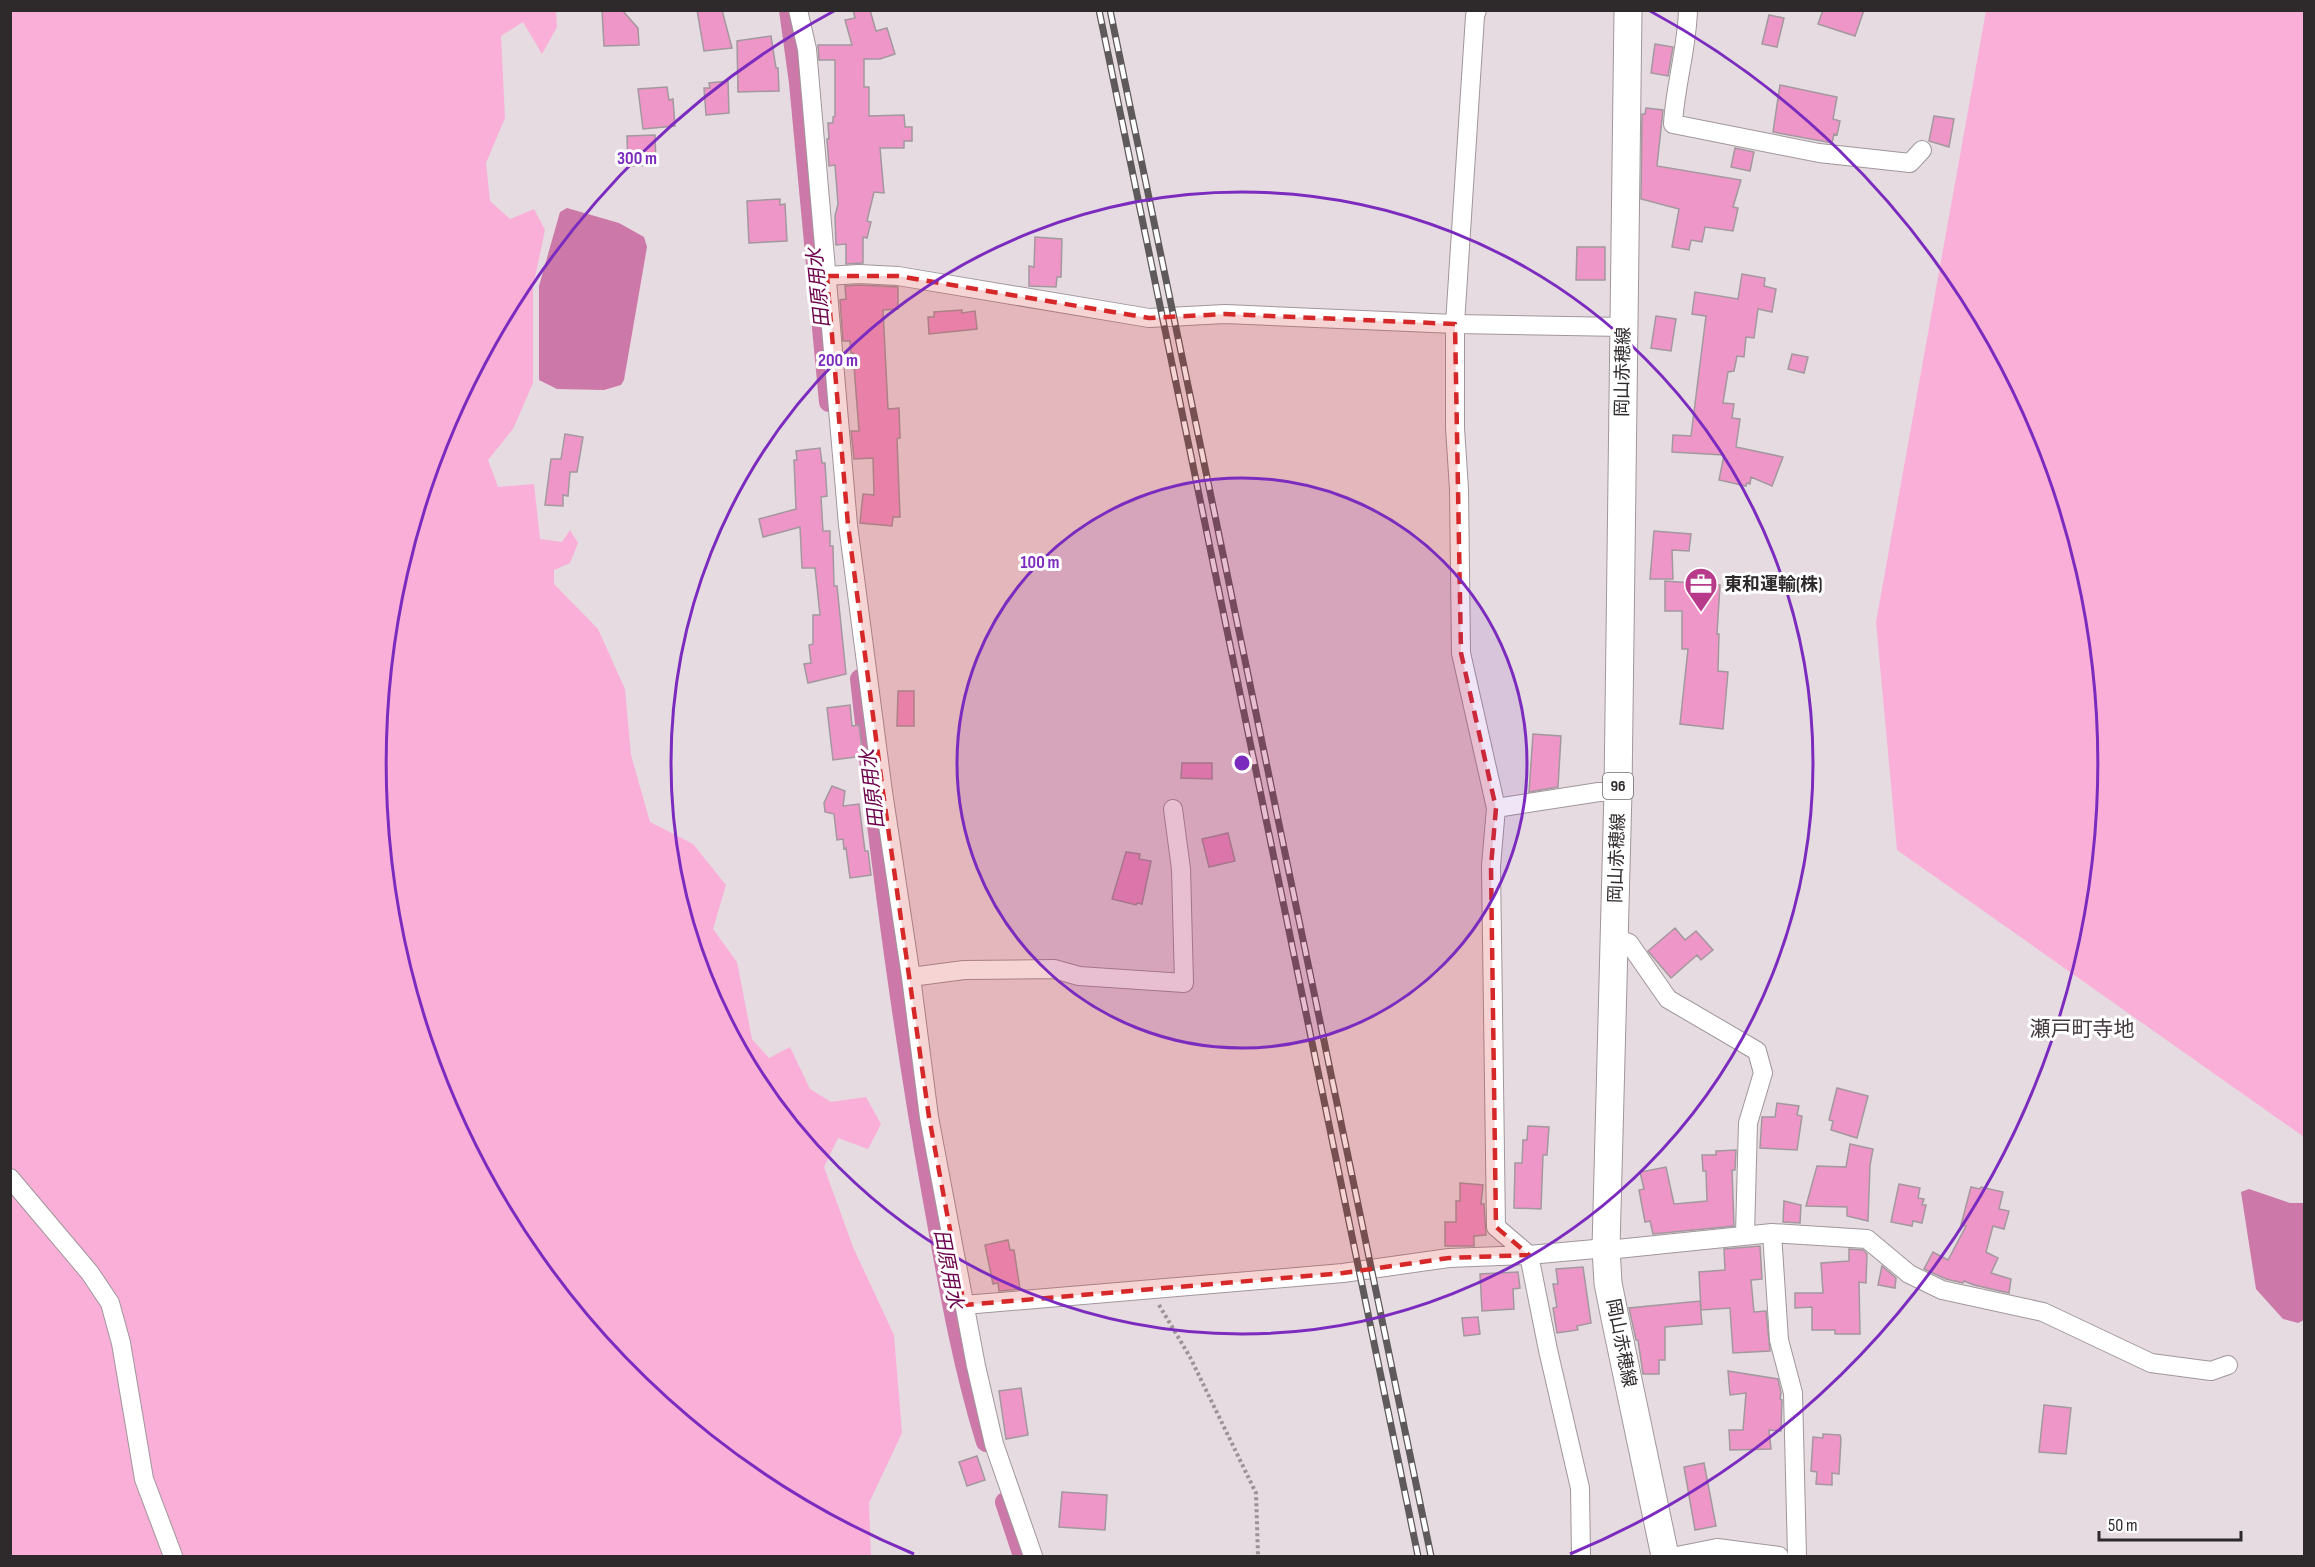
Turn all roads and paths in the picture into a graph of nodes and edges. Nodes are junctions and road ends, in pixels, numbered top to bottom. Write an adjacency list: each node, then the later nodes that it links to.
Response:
1 (798, 10): 6 (street)
2 (1477, 10): 7 (street)
3 (1628, 10): 8 (main road, 岡山赤穂線 / 96)
4 (1688, 10): 5 (street)
5 (1922, 150)
6 (827, 276): 7 (street); 13 (street)
7 (1455, 324): 8 (street); 10 (street)
8 (1623, 327): 9 (main road, 岡山赤穂線 / 96)
9 (1618, 792): 10 (street); 12 (main road, 岡山赤穂線 / 96)
10 (1497, 808): 18 (street)
11 (1173, 809): 13 (street)
12 (1614, 937): 16 (street); 17 (main road, 岡山赤穂線 / 96)
13 (911, 977): 20 (street)
14 (10, 1178): 22 (street)
15 (1772, 1233): 16 (street); 21 (street); 29 (street)
16 (1745, 1234): 17 (street)
17 (1606, 1248): 18 (street); 26 (main road, 岡山赤穂線 / 96)
18 (1529, 1255): 19 (street); 25 (street)
19 (1155, 1290): 20 (street); 24 (path)
20 (964, 1305): 23 (street)
21 (2228, 1365)
22 (173, 1557)
23 (1033, 1557)
24 (1258, 1557)
25 (1581, 1557)
26 (1665, 1557)
27 (1677, 1557): 28 (street)
28 (1779, 1557)
29 (1797, 1557)

